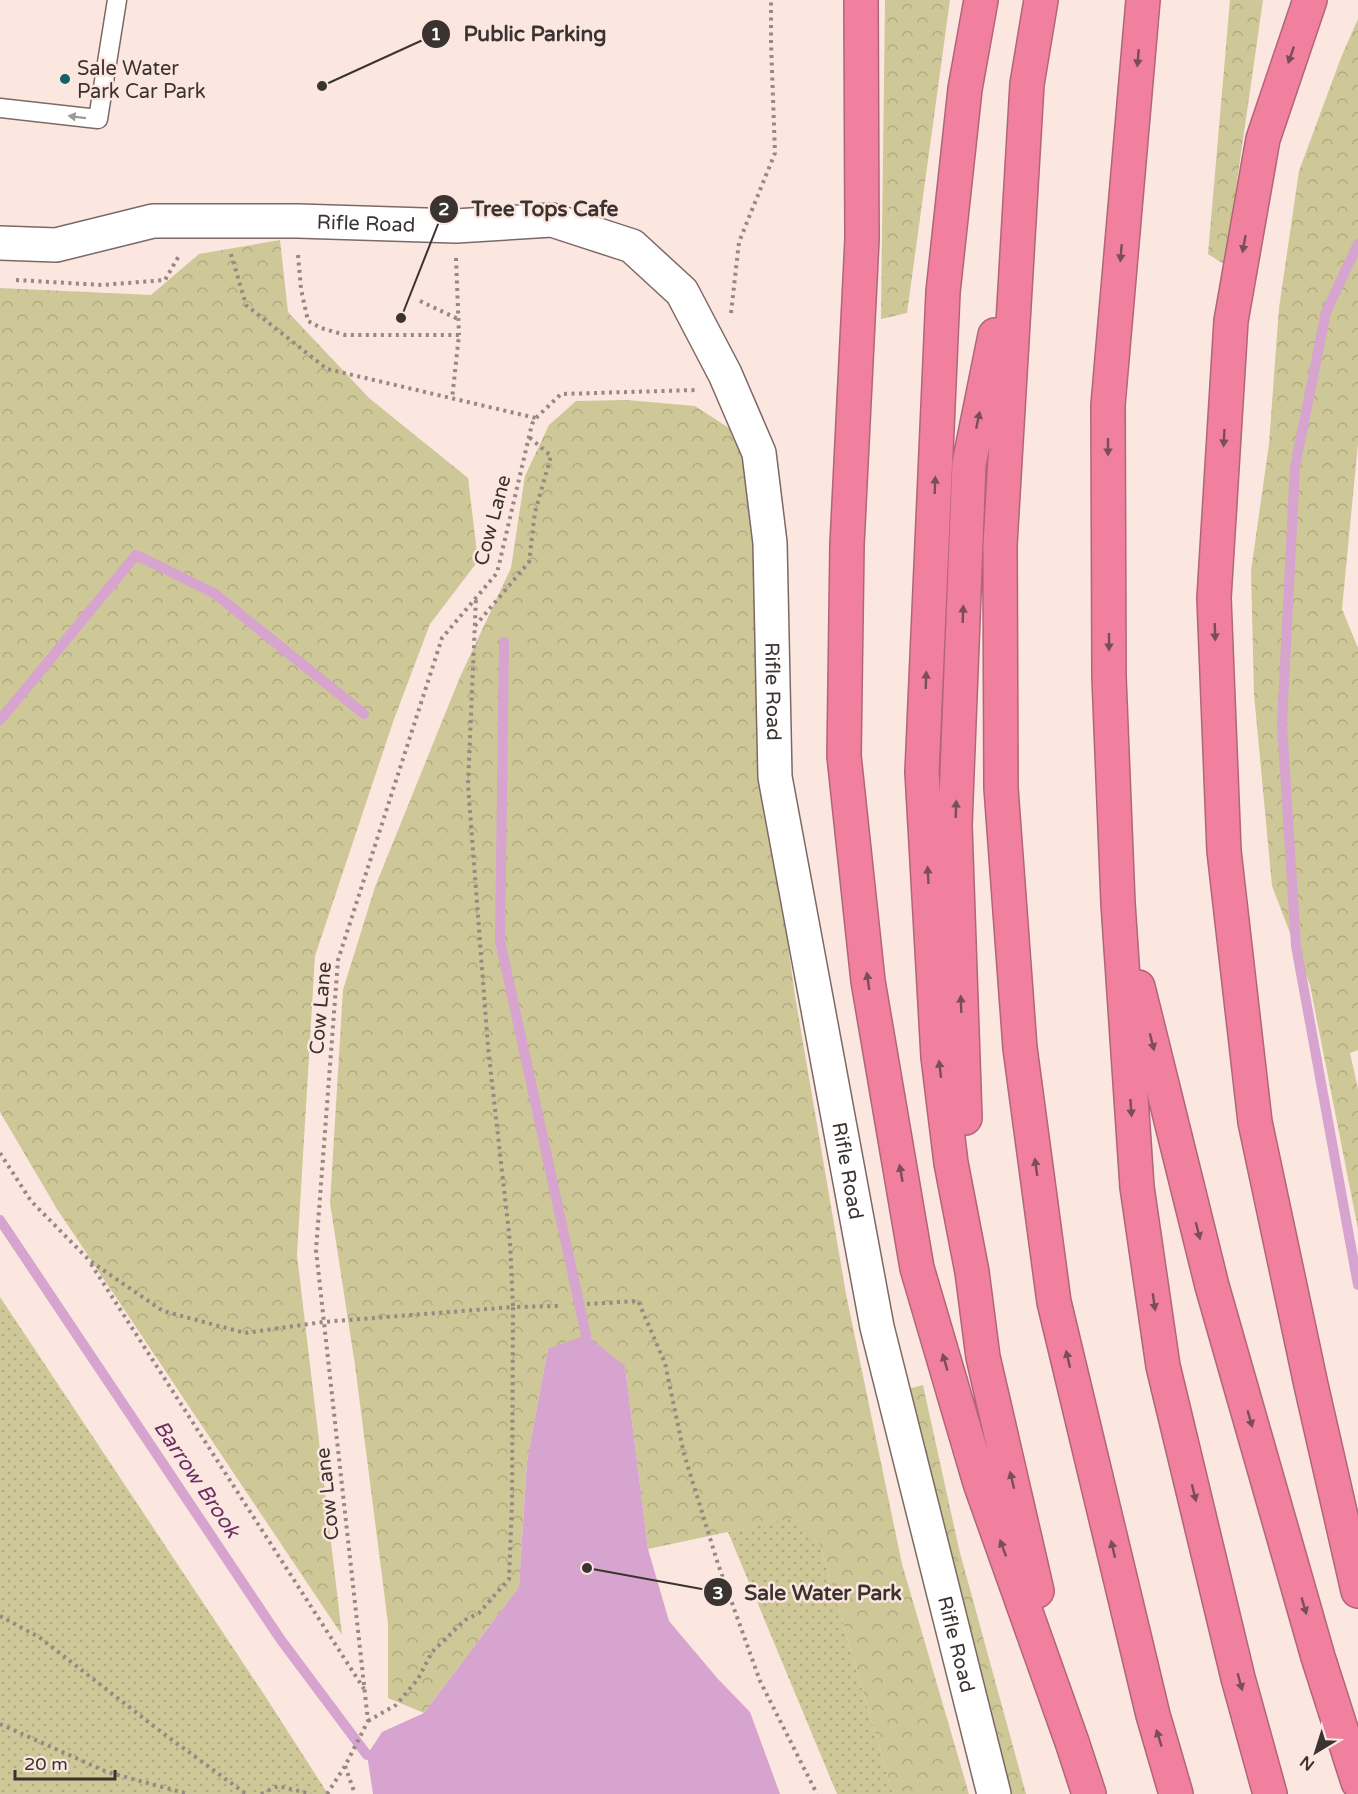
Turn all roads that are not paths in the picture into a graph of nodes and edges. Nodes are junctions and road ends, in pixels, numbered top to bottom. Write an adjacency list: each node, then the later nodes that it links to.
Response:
1 (117, 0): 7 (lane, one-way to 7)
2 (861, 0): 13 (highway, one-way to 2)
3 (981, 0): 11 (highway, one-way to 3)
4 (1041, 0): 8 (highway)
5 (1143, 0): 10 (highway, one-way to 10)
6 (1310, 0): 12 (highway, one-way to 12)
7 (0, 108)
8 (1019, 223): 11 (highway, one-way to 8); 17 (highway, one-way to 8)
9 (0, 243): 15 (street, Rifle Road)
10 (1118, 903): 14 (highway, one-way to 14); 18 (highway, one-way to 18)
11 (972, 1272): 13 (highway, one-way to 11)
12 (1358, 1591)
13 (1072, 1742): 16 (highway)
14 (1358, 1782)
15 (994, 1794)
16 (1089, 1794)
17 (1176, 1794)
18 (1270, 1794)

